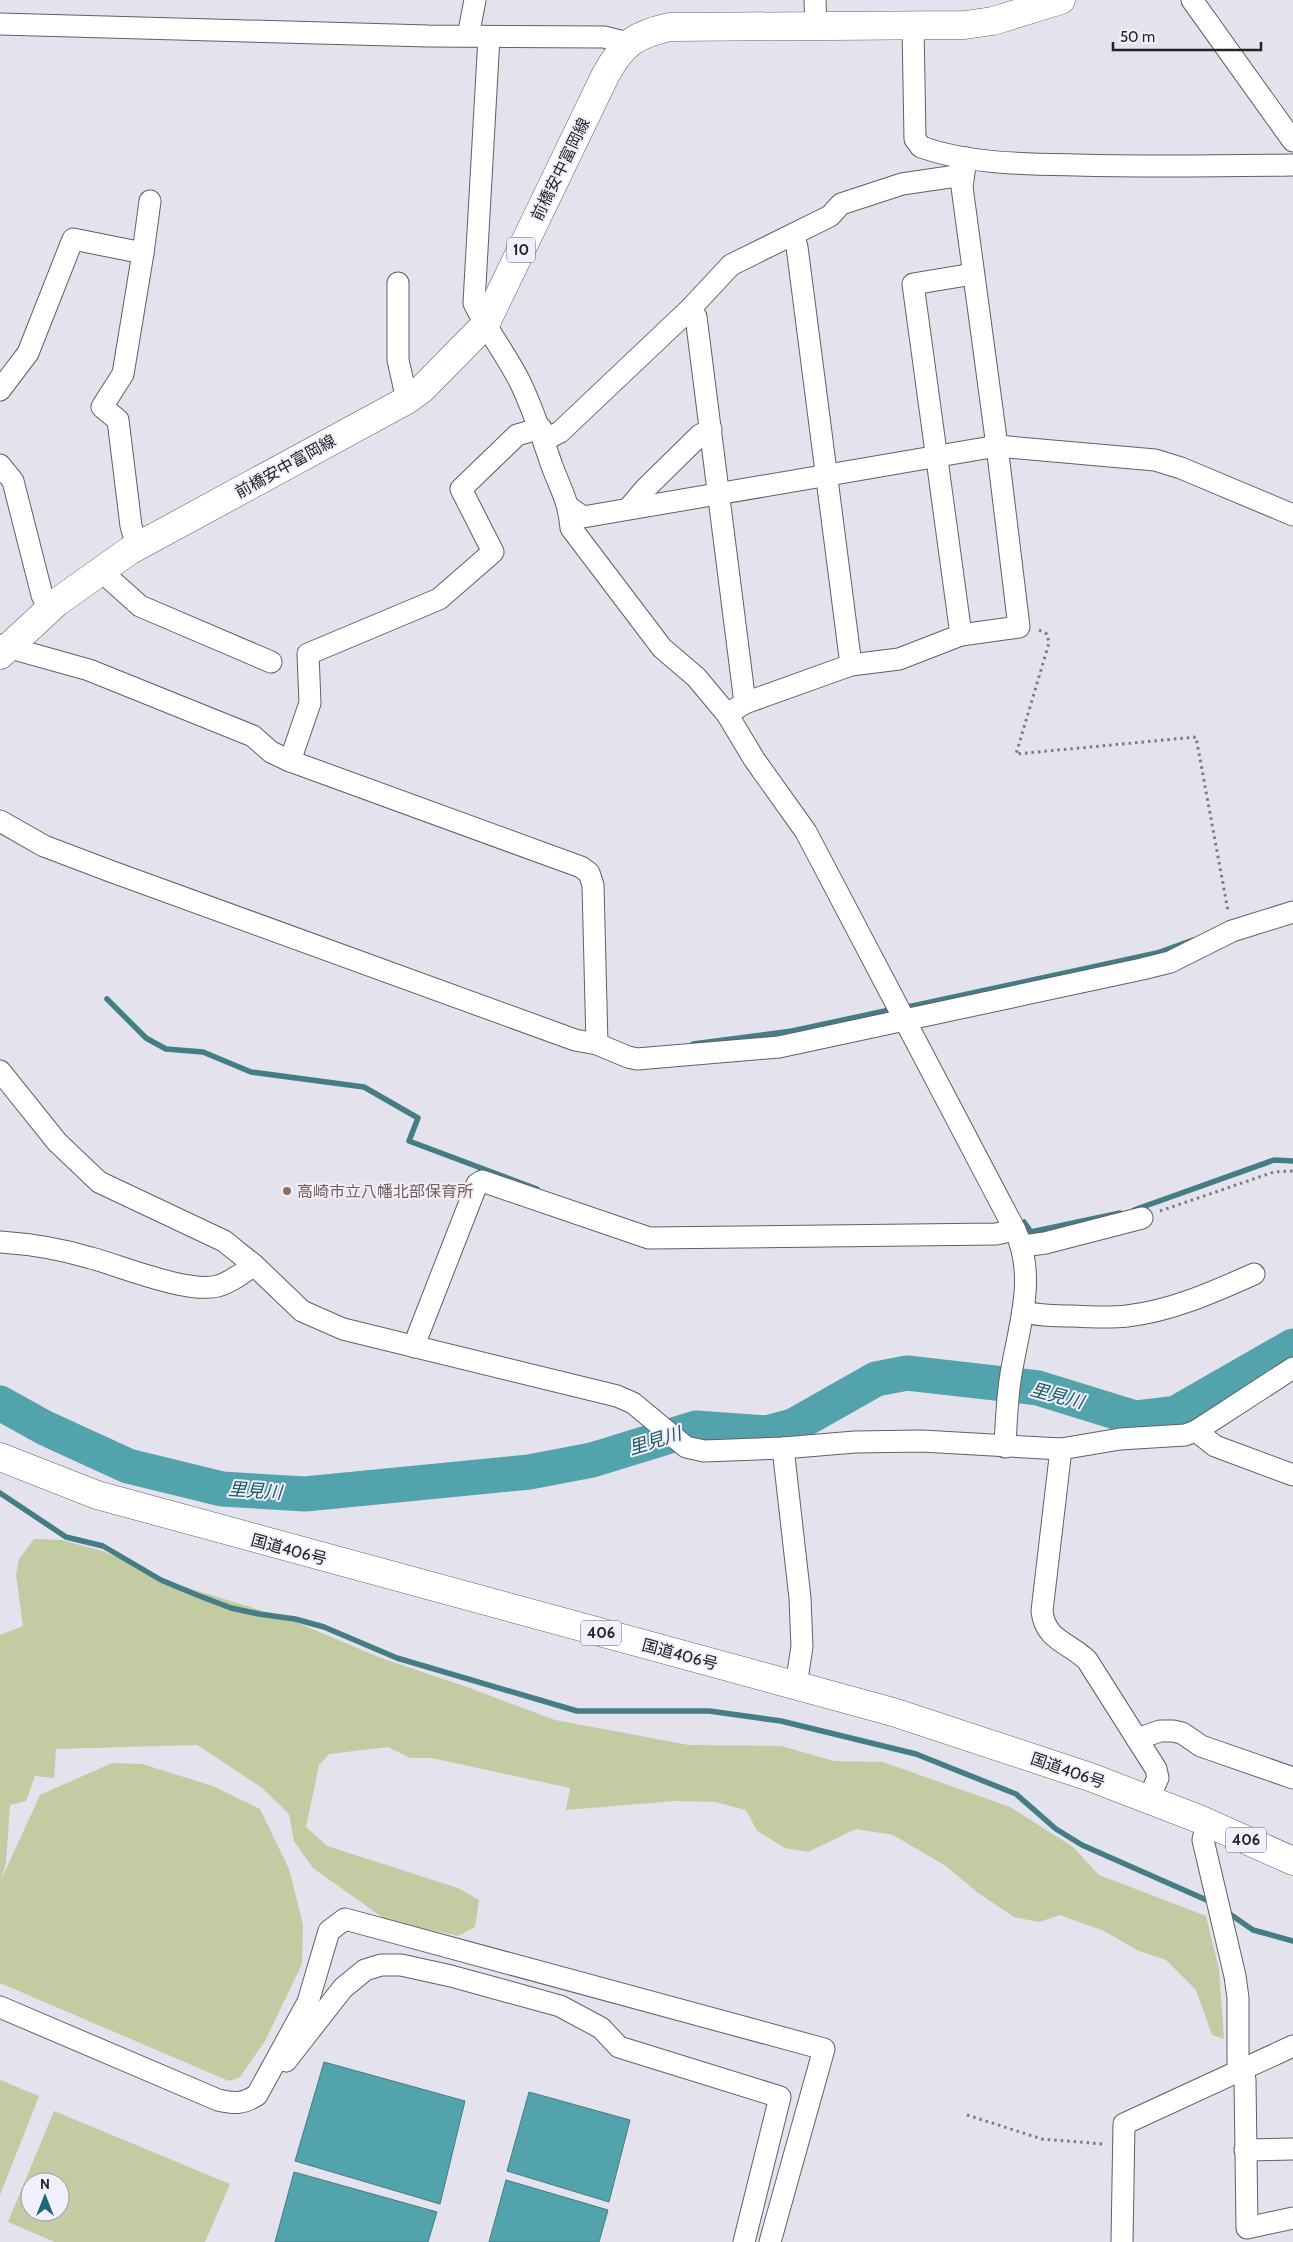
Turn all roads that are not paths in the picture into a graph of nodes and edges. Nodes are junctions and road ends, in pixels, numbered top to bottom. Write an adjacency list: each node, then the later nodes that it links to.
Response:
1 (475, 0): 7 (street)
2 (1061, 0): 6 (main road, 前橋安中富岡線 / 10)
3 (1192, 0): 9 (street)
4 (816, 13): 6 (main road, 前橋安中富岡線 / 10); 8 (main road, 前橋安中富岡線 / 10)
5 (0, 24): 7 (street)
6 (913, 25): 11 (street)
7 (478, 37): 8 (street); 18 (street)
8 (628, 43): 18 (main road, 前橋安中富岡線 / 10)
9 (1293, 141)
10 (1293, 165): 11 (street)
11 (964, 166): 13 (street); 15 (street)
12 (150, 201): 14 (street)
13 (793, 235): 17 (street); 26 (street)
14 (143, 253): 19 (street); 31 (street)
15 (972, 274): 23 (street); 24 (street)
16 (398, 283): 20 (street)
17 (690, 309): 21 (street); 22 (street)
18 (485, 325): 20 (main road, 前橋安中富岡線 / 10); 22 (street)
19 (0, 390)
20 (407, 400): 31 (main road, 前橋安中富岡線 / 10)
21 (711, 429): 27 (street); 29 (street)
22 (542, 434): 28 (street); 40 (street)
23 (997, 446): 24 (street); 30 (street); 34 (street)
24 (937, 456): 26 (street); 34 (street)
25 (0, 465): 33 (street)
26 (827, 475): 27 (street); 37 (street)
27 (718, 493): 29 (street); 38 (street)
28 (570, 508): 29 (street); 39 (street)
29 (630, 508)
30 (1293, 515)
31 (137, 546): 32 (main road, 前橋安中富岡線 / 10)
32 (102, 571): 33 (main road, 前橋安中富岡線 / 10); 36 (street)
33 (49, 609): 35 (main road, 前橋安中富岡線 / 10)
34 (961, 635): 37 (street)
35 (2, 649): 40 (street)
36 (271, 662)
37 (851, 665): 38 (street)
38 (745, 703): 39 (street)
39 (727, 714): 43 (street)
40 (290, 761): 44 (street)
41 (0, 821): 44 (street)
42 (1293, 912): 43 (street)
43 (907, 1020): 44 (street); 47 (street)
44 (597, 1044)
45 (0, 1071): 49 (street)
46 (1142, 1218): 47 (street)
47 (1019, 1238): 51 (street); 52 (street)
48 (0, 1242): 49 (street)
49 (254, 1265): 52 (street)
50 (1254, 1274): 51 (street)
51 (1024, 1312): 55 (street)
52 (415, 1347): 56 (street)
53 (1293, 1368): 54 (street)
54 (1196, 1431): 57 (street); 59 (street)
55 (1005, 1447): 56 (street); 57 (street)
56 (783, 1448): 60 (street)
57 (1061, 1449): 61 (street)
58 (0, 1457): 60 (main road, 国道406号 / 406)
59 (1293, 1475)
60 (796, 1685): 63 (main road, 国道406号 / 406)
61 (1137, 1739): 62 (street); 63 (street)
62 (1293, 1778)
63 (1148, 1799): 64 (main road, 国道406号 / 406)
64 (1207, 1822): 65 (main road, 国道406号 / 406); 68 (street)
65 (1293, 1861)
66 (0, 2008): 69 (street)
67 (1293, 2046): 68 (street)
68 (1242, 2068): 71 (street); 75 (street)
69 (257, 2095): 73 (street); 74 (street)
70 (1293, 2149): 71 (street)
71 (1245, 2150): 72 (street)
72 (1293, 2218)
73 (744, 2242)
74 (770, 2242)
75 (1122, 2242)

